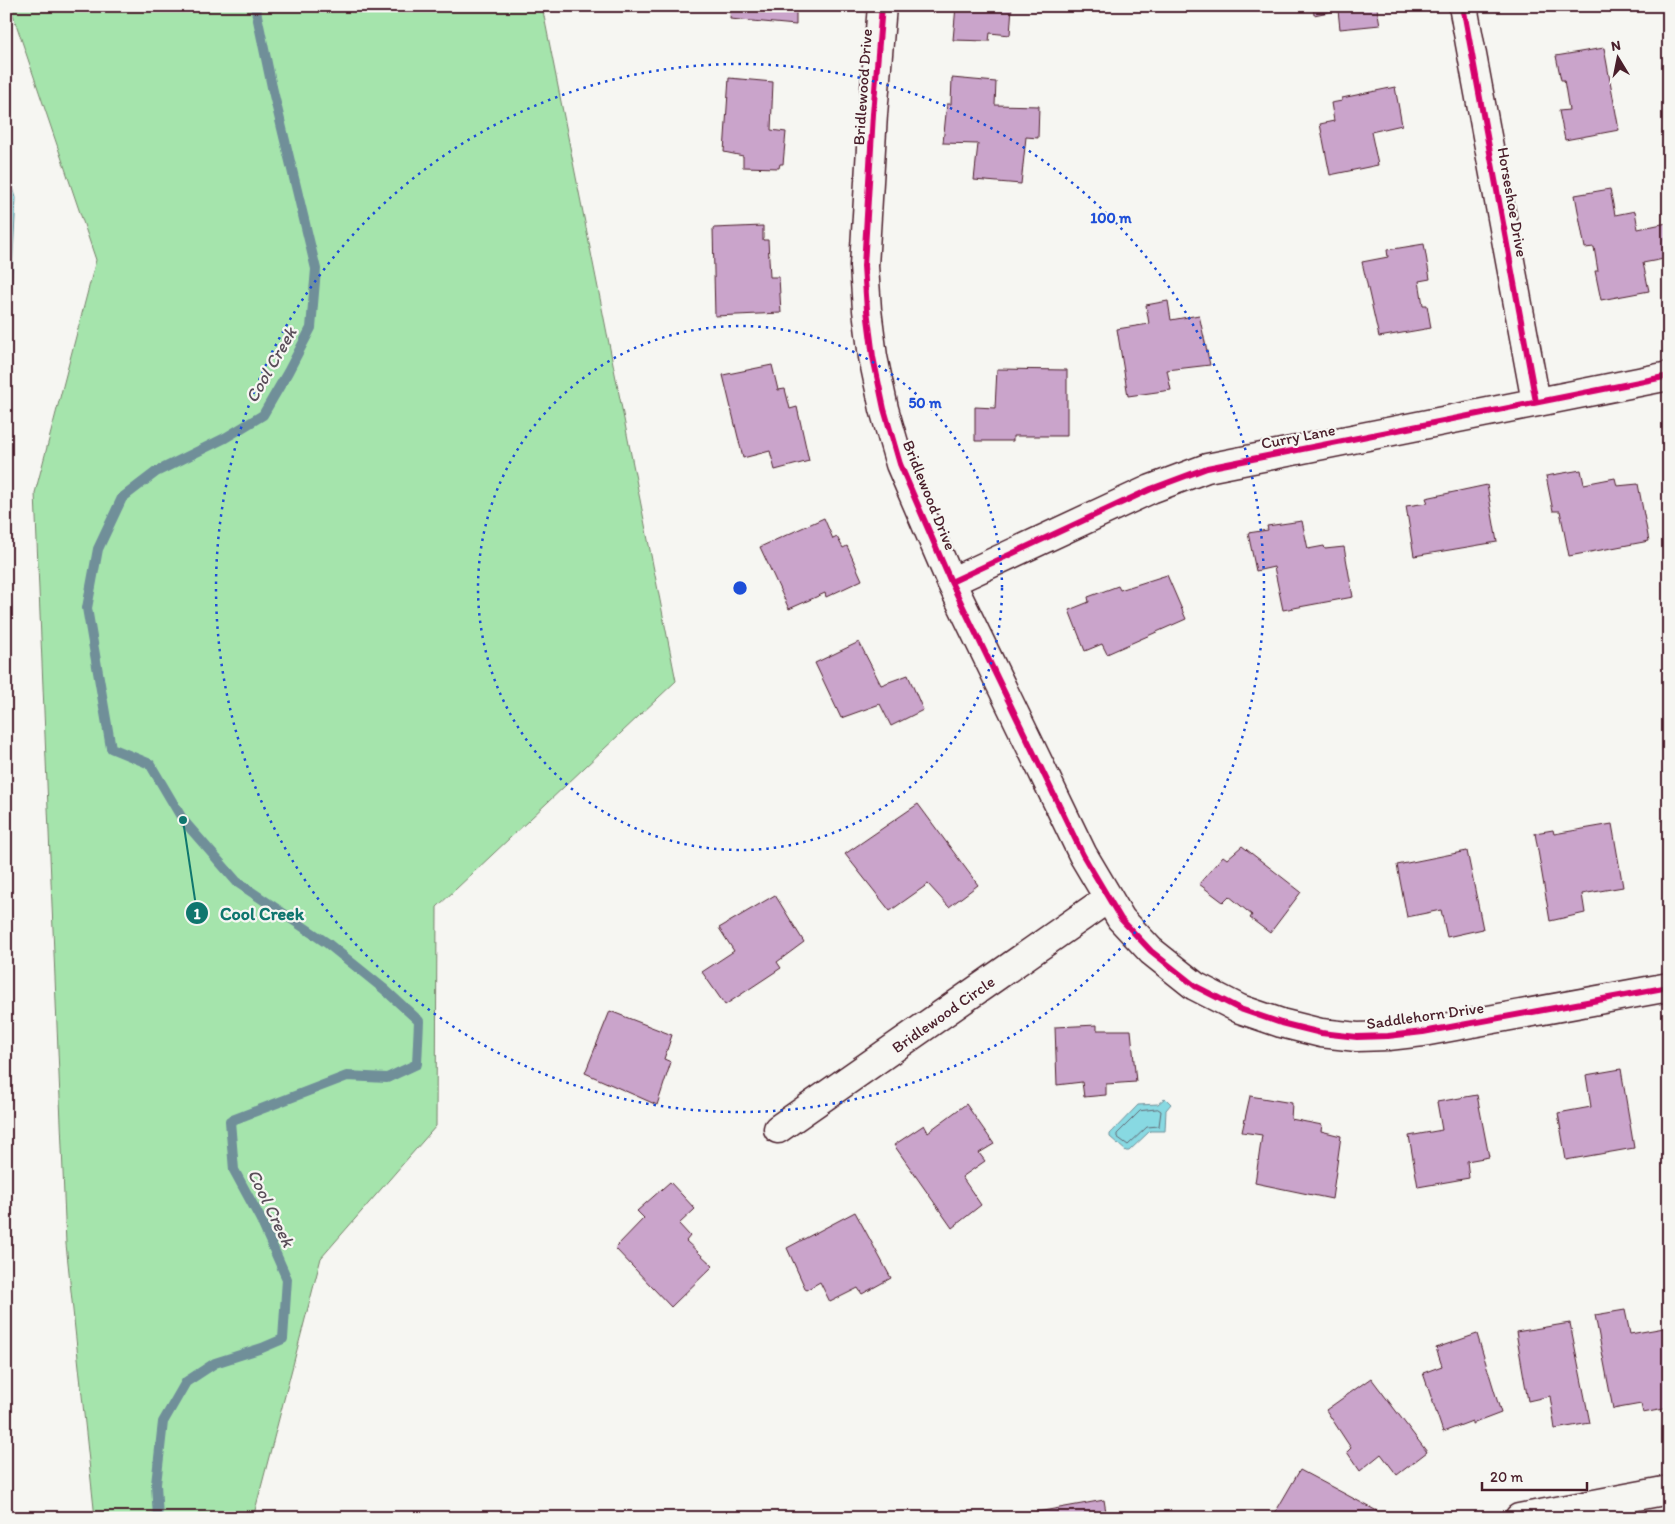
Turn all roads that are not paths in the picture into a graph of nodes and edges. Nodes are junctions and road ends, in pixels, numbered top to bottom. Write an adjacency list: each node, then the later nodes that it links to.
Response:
1 (882, 6): 5 (street, Bridlewood Drive)
2 (1463, 6): 4 (street, Horseshoe Drive)
3 (1669, 376): 4 (street, Curry Lane)
4 (1536, 402): 5 (street, Curry Lane)
5 (951, 582): 6 (street, Bridlewood Drive)
6 (1107, 899): 7 (street, Saddlehorn Drive); 8 (street, Bridlewood Circle)
7 (1669, 987)
8 (778, 1129)
9 (1669, 1490): 10 (street)
10 (1519, 1518)

